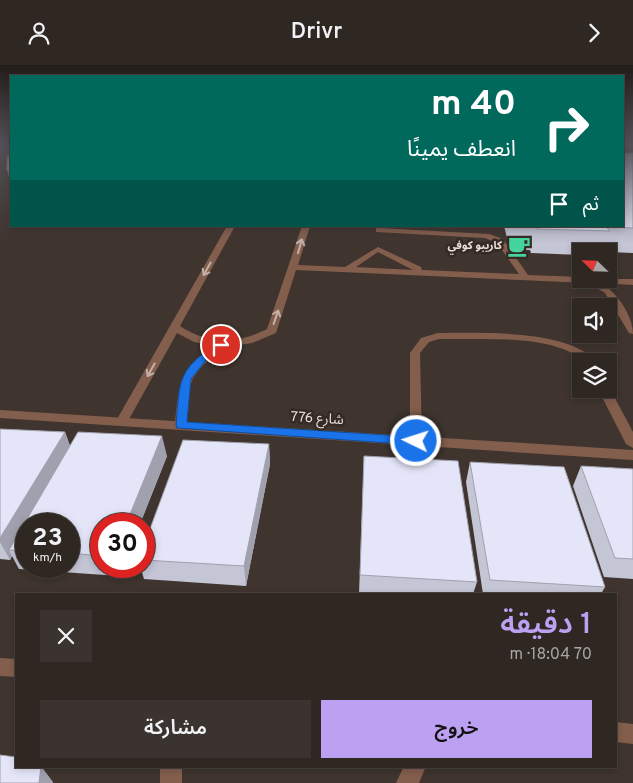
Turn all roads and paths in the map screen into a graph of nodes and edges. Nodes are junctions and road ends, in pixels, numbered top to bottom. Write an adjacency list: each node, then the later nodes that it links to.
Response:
1 (230, 227): 13 (street, one-way to 13)
2 (306, 227): 5 (street, one-way to 2)
3 (379, 228): 4 (street); 8 (street)
4 (378, 249): 6 (street); 7 (street)
5 (294, 267): 6 (street); 15 (street, one-way to 5)
6 (347, 269): 7 (street)
7 (425, 272): 8 (street)
8 (525, 277): 9 (street)
9 (572, 279)
10 (618, 281): 11 (street)
11 (633, 282)
12 (603, 288): 14 (street)
13 (175, 327): 15 (street); 19 (street, one-way to 19)
14 (633, 331)
15 (221, 345): 20 (street)
16 (580, 353): 21 (street)
17 (609, 398): 22 (street)
18 (0, 414): 19 (street, شارع 776)
19 (122, 421): 20 (street, شارع 776)
20 (181, 425): 21 (street, شارع 776)
21 (416, 441): 23 (street, شارع 776)
22 (633, 444)
23 (633, 455)
24 (0, 667): 25 (street)
25 (15, 668)
26 (617, 732): 27 (street)
27 (633, 734)
28 (171, 768): 30 (street)
29 (415, 768): 31 (street)
30 (171, 783)
31 (407, 783)

